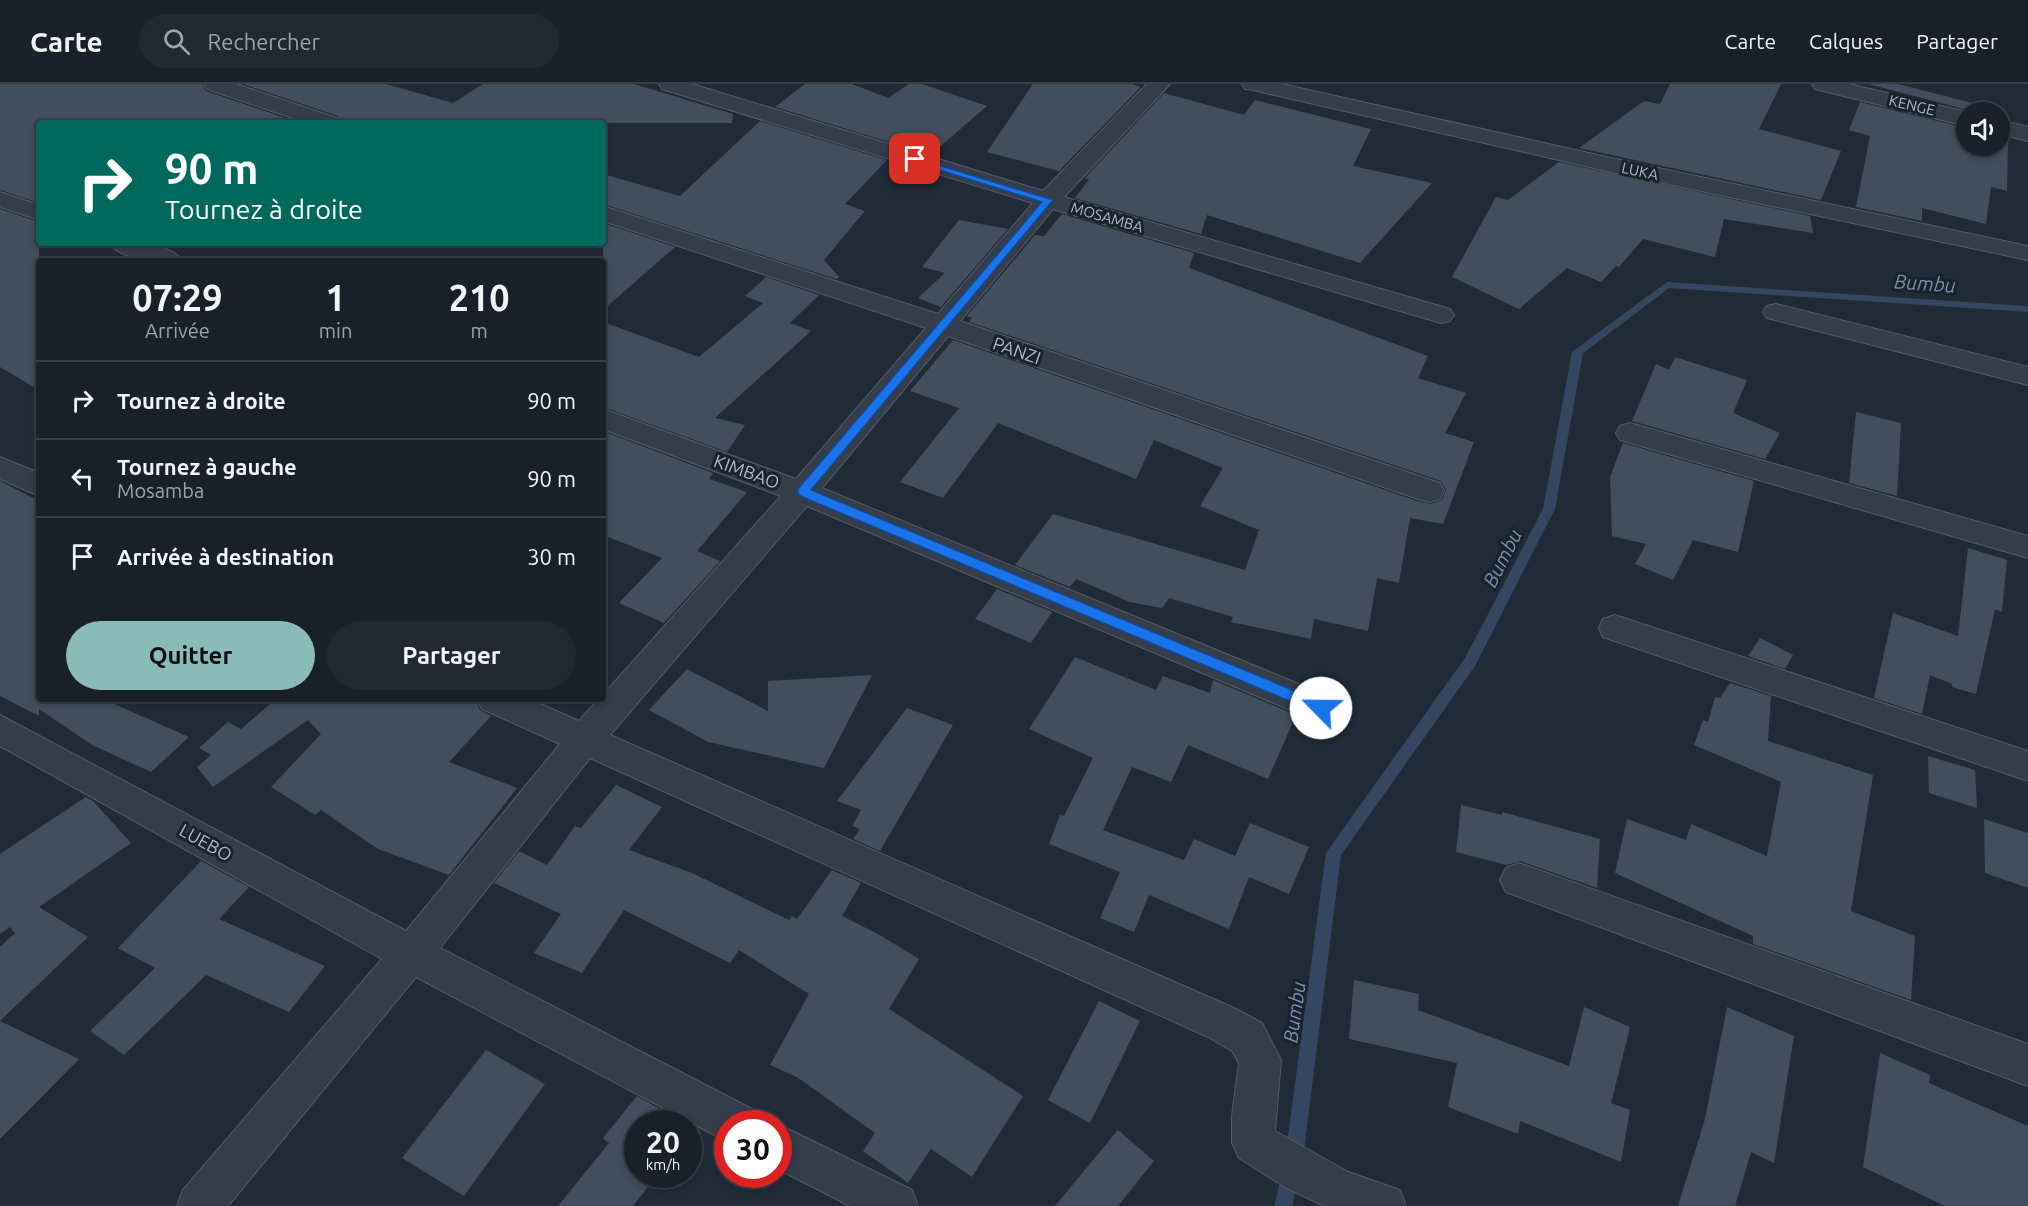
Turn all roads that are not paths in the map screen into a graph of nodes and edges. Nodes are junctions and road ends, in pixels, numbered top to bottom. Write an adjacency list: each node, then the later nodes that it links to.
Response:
1 (215, 84): 7 (street)
2 (670, 84): 11 (street, MOSAMBA)
3 (1159, 84): 11 (street)
4 (1254, 84): 15 (street, LUKA)
5 (1823, 84): 6 (street, KENGE)
6 (1956, 116)
7 (320, 120)
8 (2010, 130): 9 (street)
9 (2028, 134)
10 (0, 199): 12 (street)
11 (1048, 200): 18 (street, MOSAMBA); 19 (street)
12 (36, 212)
13 (606, 214): 19 (street, PANZI)
14 (129, 246): 16 (street)
15 (2028, 254)
16 (162, 258)
17 (1776, 312): 20 (street)
18 (1441, 315)
19 (944, 325): 25 (street, PANZI); 26 (street)
20 (2028, 376)
21 (606, 420): 26 (street, KIMBAO)
22 (1630, 433): 27 (street)
23 (0, 467): 24 (street)
24 (36, 484)
25 (1429, 491)
26 (802, 492): 30 (street, KIMBAO); 32 (street)
27 (2028, 547)
28 (1615, 628): 33 (street)
29 (500, 702): 32 (street)
30 (1321, 708)
31 (0, 729): 35 (street, LUEBO)
32 (583, 741): 35 (street); 39 (street)
33 (2028, 766)
34 (1519, 880): 36 (street)
35 (411, 954): 37 (street, LUEBO); 40 (street)
36 (2028, 1065)
37 (714, 1112)
38 (792, 1152): 41 (street)
39 (1366, 1201)
40 (199, 1206)
41 (896, 1206)

